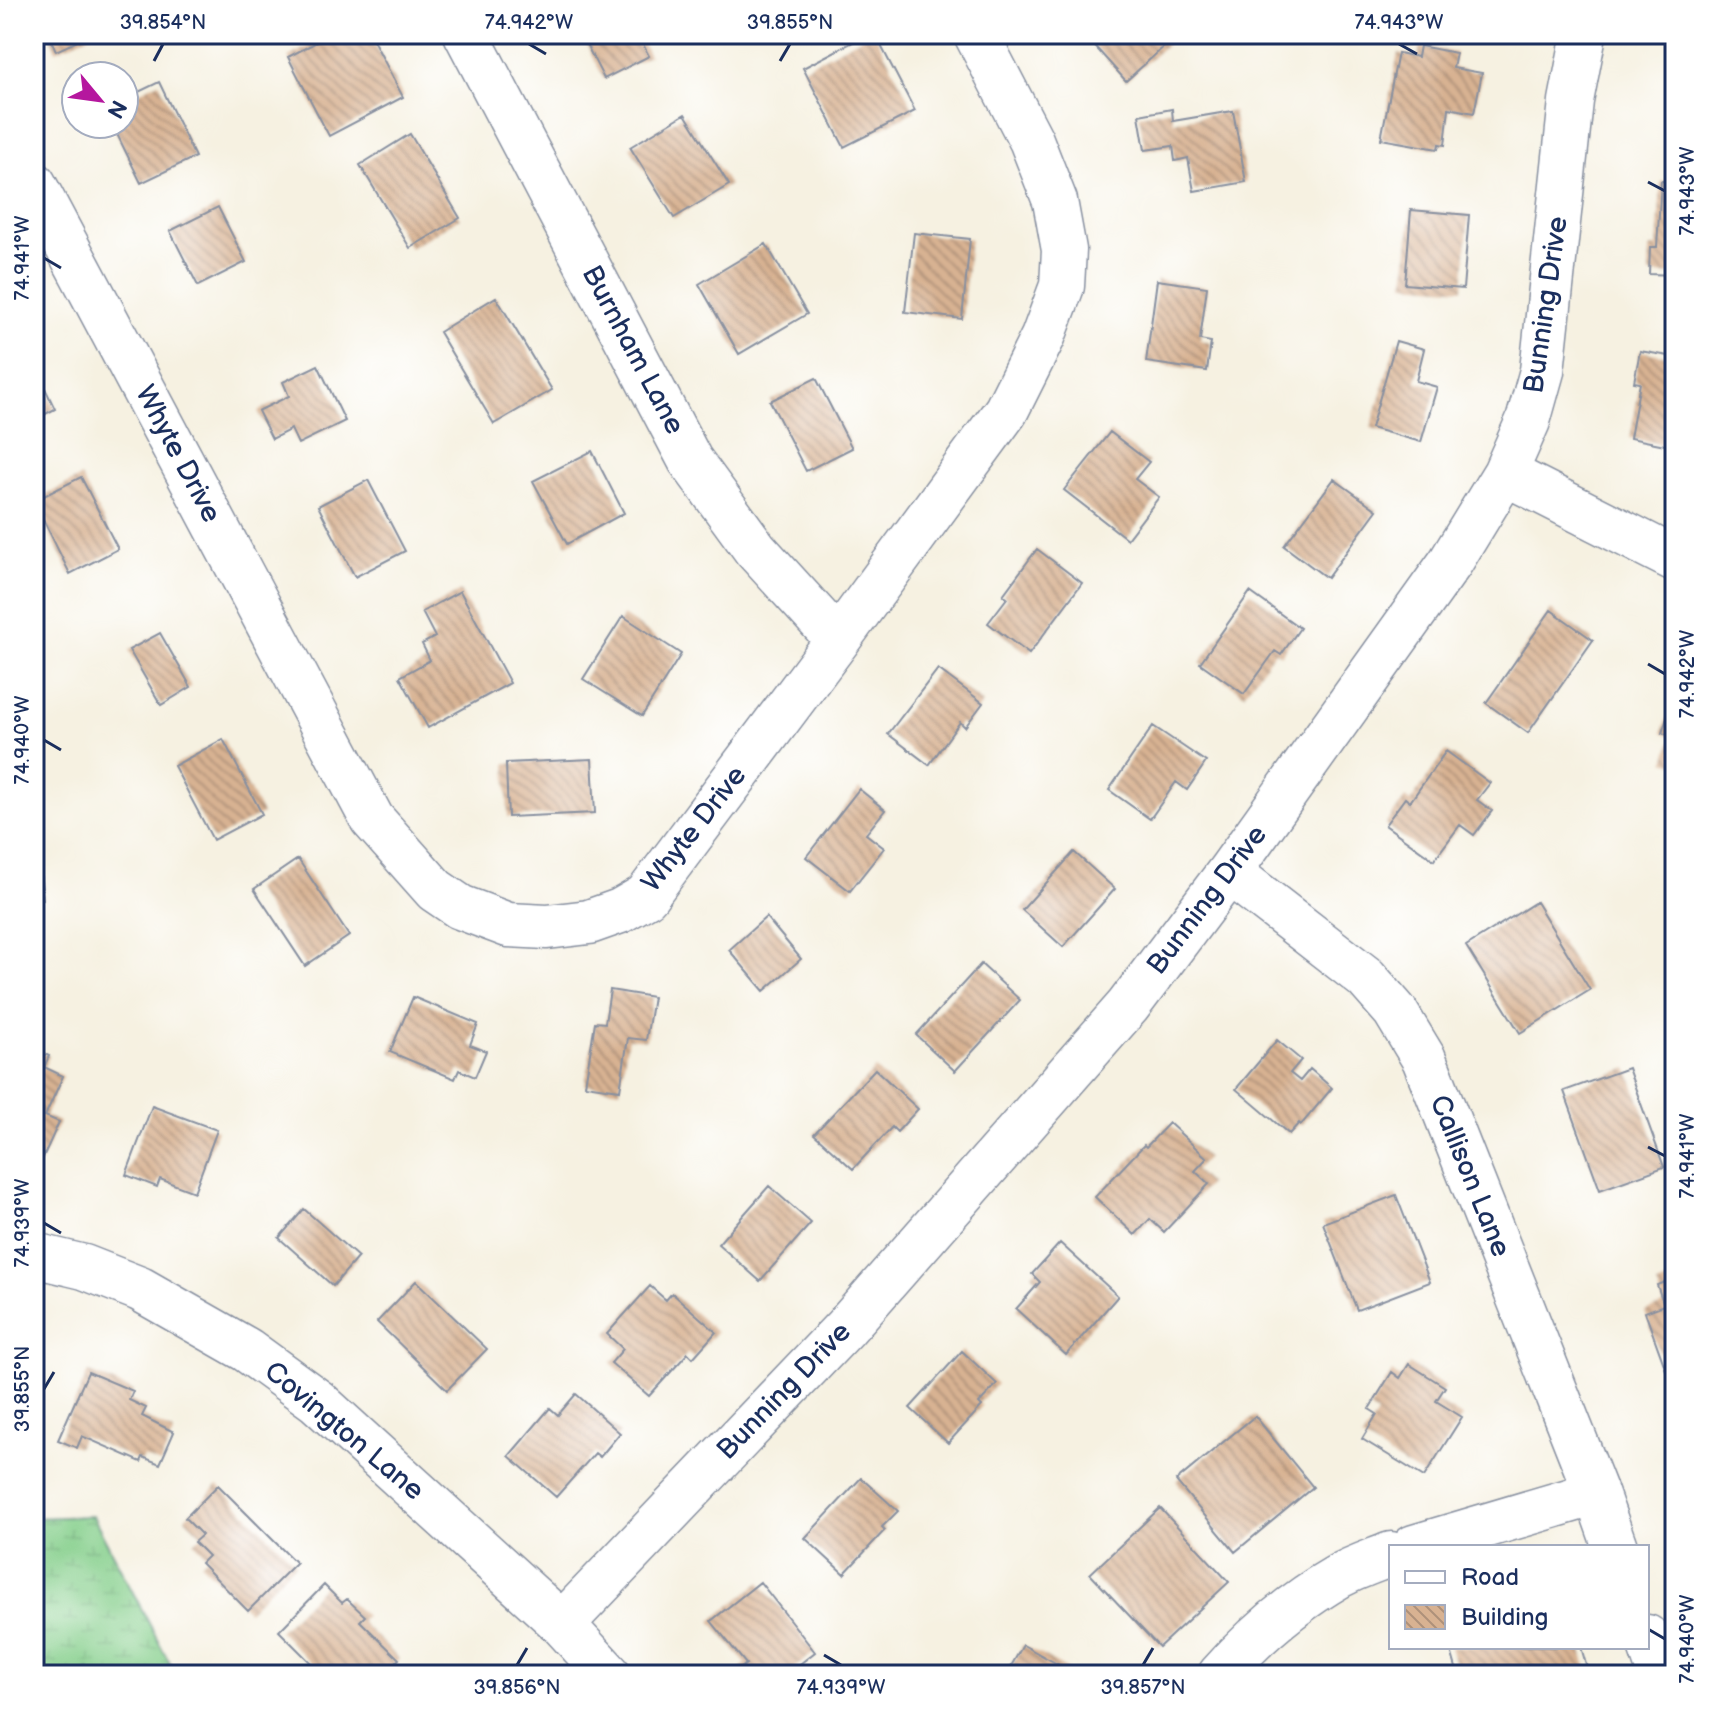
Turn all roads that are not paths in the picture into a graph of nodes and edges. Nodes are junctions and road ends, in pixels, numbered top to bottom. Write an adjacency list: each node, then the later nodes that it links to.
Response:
1 (466, 34): 7 (street, Burnham Lane)
2 (976, 34): 7 (street, Whyte Drive)
3 (1584, 34): 5 (street, Bunning Drive)
4 (34, 184): 7 (street, Whyte Drive)
5 (1505, 473): 6 (street); 8 (street, Bunning Drive)
6 (1675, 559)
7 (838, 640)
8 (1229, 872): 10 (street, Callison Lane); 14 (street, Bunning Drive)
9 (34, 1255): 14 (street, Covington Lane)
10 (1596, 1493): 11 (street); 12 (street, Callison Lane)
11 (1421, 1545)
12 (1614, 1545)
13 (1389, 1555): 17 (street)
14 (562, 1624): 16 (street, Covington Lane)
15 (1649, 1643): 18 (street)
16 (609, 1675)
17 (1220, 1675)
18 (1660, 1675)

